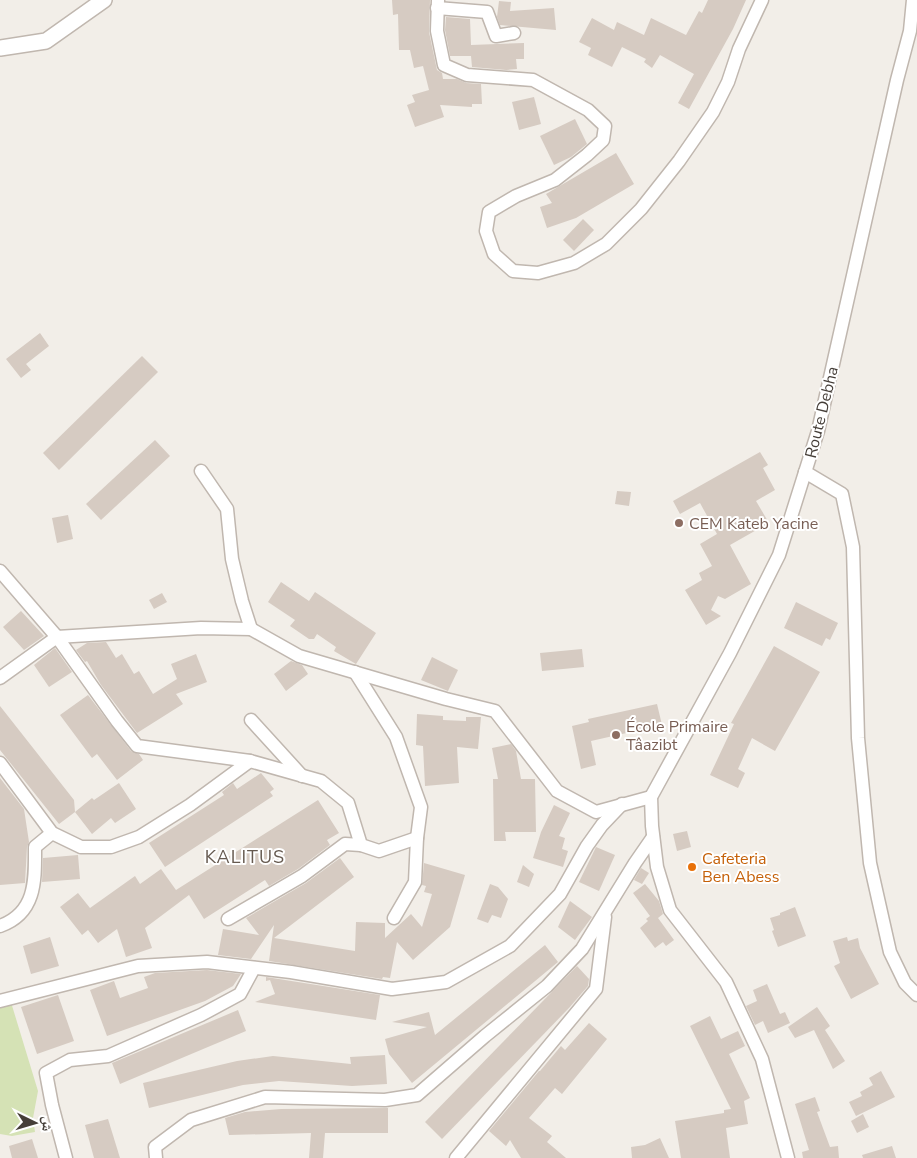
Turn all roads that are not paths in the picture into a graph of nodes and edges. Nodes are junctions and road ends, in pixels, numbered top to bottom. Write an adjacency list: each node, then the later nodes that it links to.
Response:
1 (104, 0): 6 (street)
2 (762, 0): 4 (street)
3 (914, 0): 8 (street, Route Debha)
4 (437, 4): 5 (street)
5 (514, 33)
6 (0, 48)
7 (201, 471): 10 (street)
8 (805, 472): 18 (street, Route Debha); 29 (street)
9 (0, 570): 11 (street)
10 (251, 628): 11 (street); 12 (street)
11 (58, 637): 13 (street); 15 (street)
12 (355, 672): 19 (street); 22 (street)
13 (0, 678)
14 (250, 720): 17 (street)
15 (250, 761): 17 (street); 20 (street)
16 (0, 763): 20 (street)
17 (302, 776): 23 (street)
18 (651, 797): 19 (street); 21 (street)
19 (622, 804): 28 (street)
20 (52, 833): 27 (street)
21 (653, 837): 24 (street); 34 (street)
22 (417, 838): 23 (street); 25 (street)
23 (361, 845): 26 (street)
24 (606, 912): 32 (street); 33 (street)
25 (394, 918)
26 (228, 919)
27 (0, 926)
28 (254, 968): 30 (street); 31 (street)
29 (917, 995)
30 (0, 1001)
31 (66, 1158)
32 (156, 1158)
33 (456, 1158)
34 (788, 1158)

